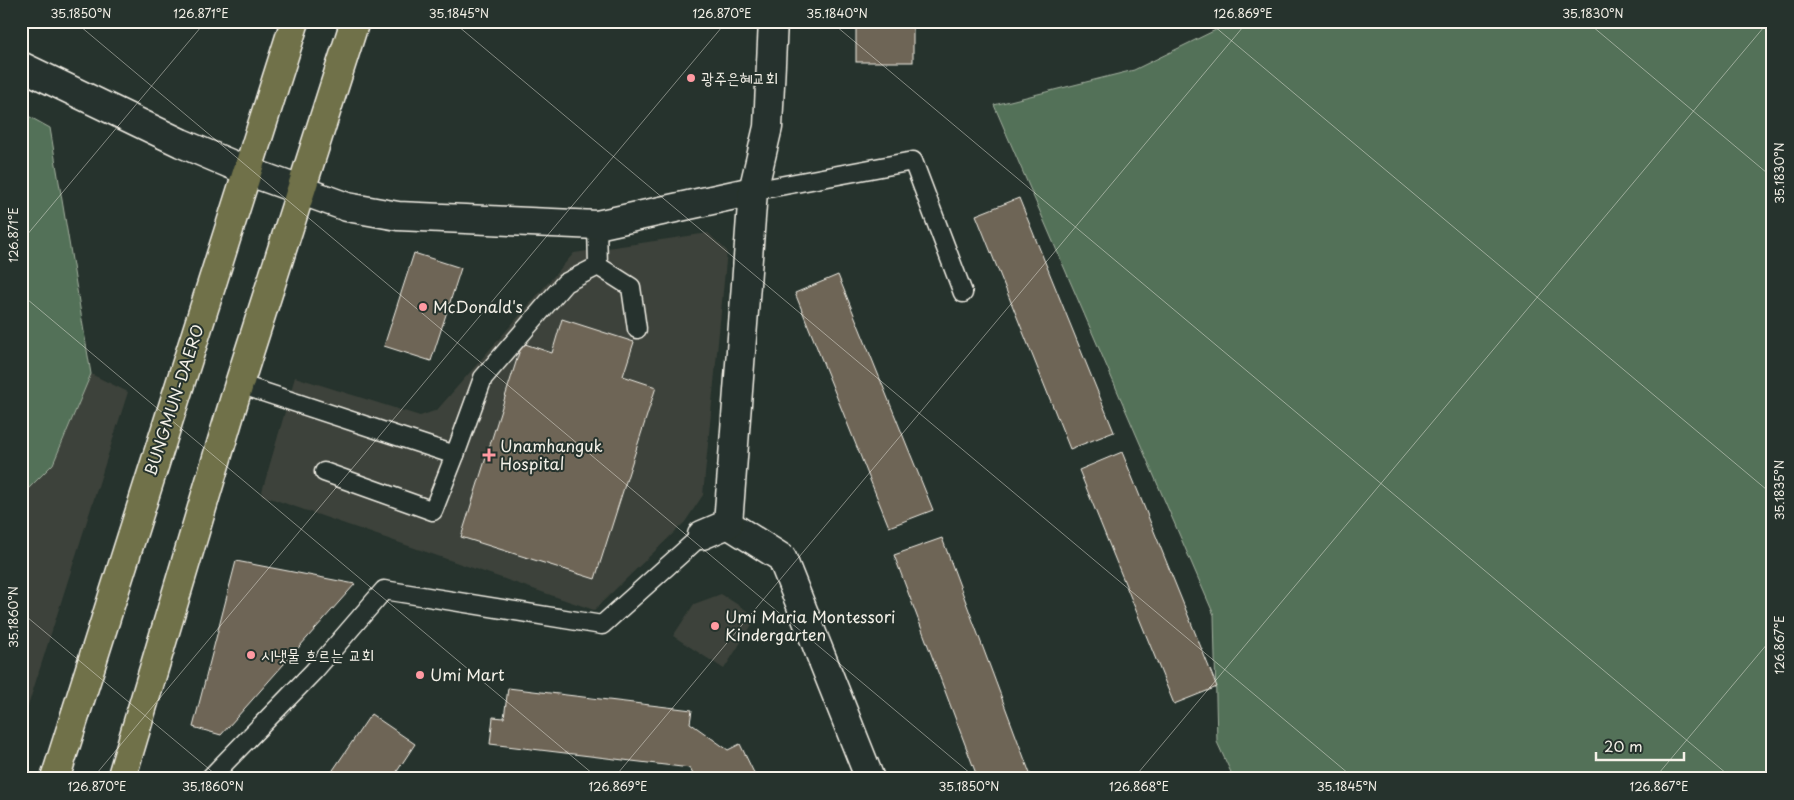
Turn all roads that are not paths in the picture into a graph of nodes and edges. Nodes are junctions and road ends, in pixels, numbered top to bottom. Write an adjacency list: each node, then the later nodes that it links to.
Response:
1 (295, 21): 5 (main road, BUNGMUN-DAERO)
2 (356, 21): 7 (main road)
3 (773, 21): 6 (street)
4 (21, 66): 5 (street)
5 (247, 171): 7 (street); 17 (main road, BUNGMUN-DAERO)
6 (754, 191): 8 (street); 10 (lane); 15 (street)
7 (302, 192): 8 (street); 12 (main road)
8 (597, 224): 9 (lane)
9 (598, 266): 11 (lane); 13 (lane)
10 (963, 292)
11 (637, 329)
12 (240, 384): 13 (lane); 18 (main road)
13 (455, 455): 14 (lane)
14 (324, 472)
15 (728, 524): 16 (street); 20 (street)
16 (702, 535): 19 (lane)
17 (55, 779)
18 (121, 779)
19 (209, 779)
20 (870, 779)

